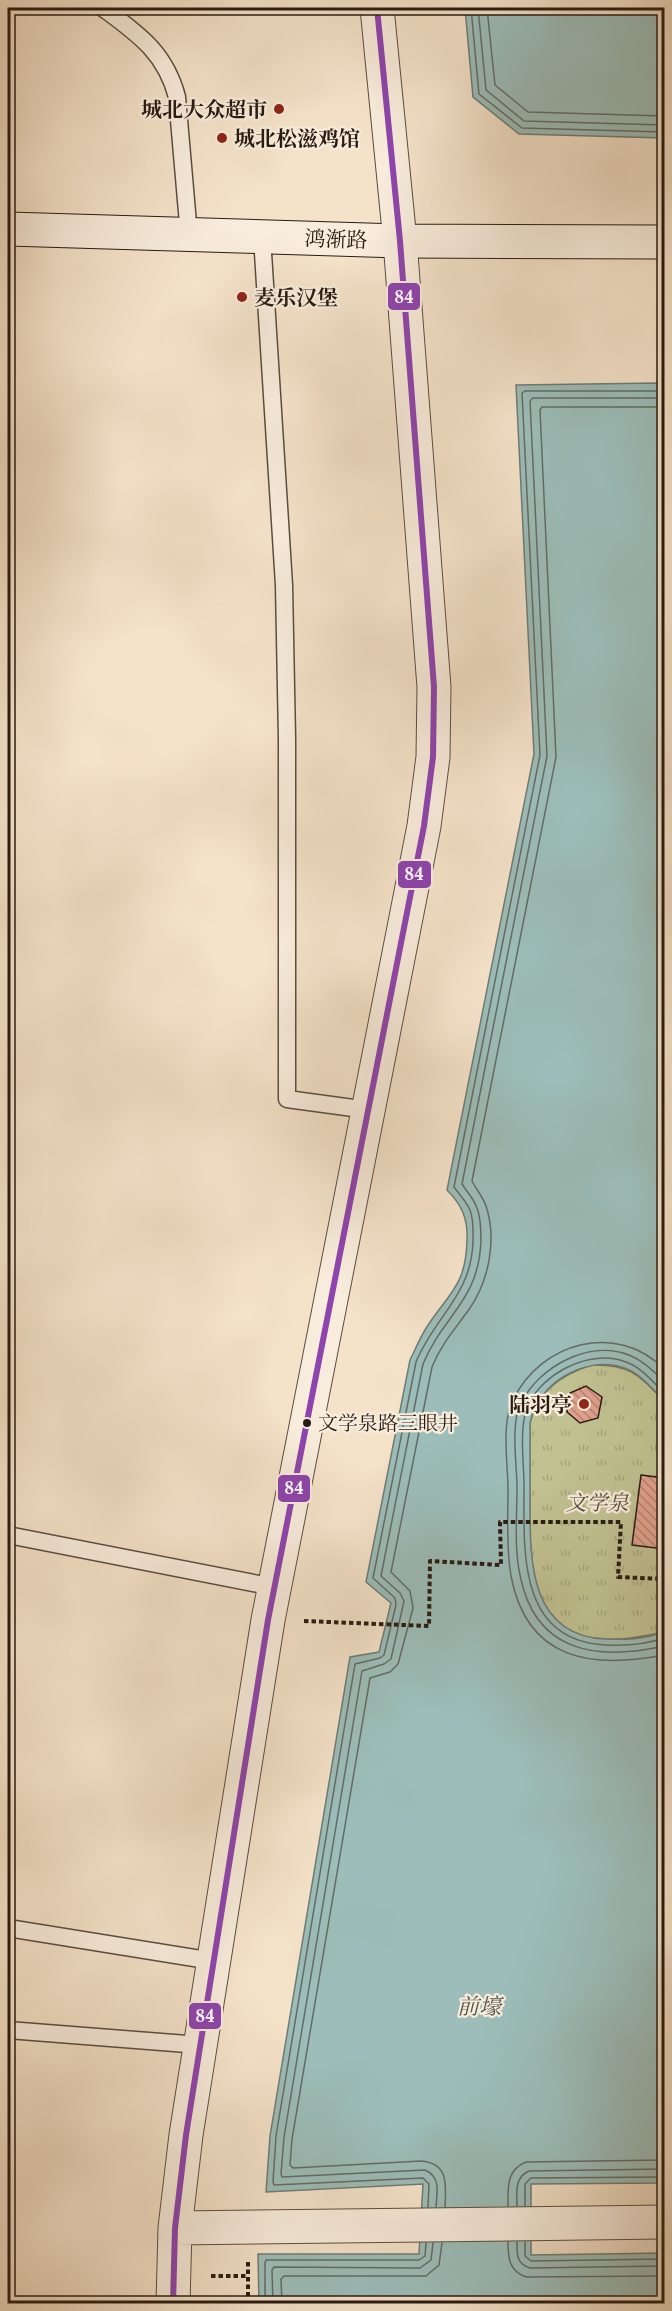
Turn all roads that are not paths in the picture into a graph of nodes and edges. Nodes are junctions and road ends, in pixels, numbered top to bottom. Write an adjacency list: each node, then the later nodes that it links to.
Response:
1 (103, 8): 4 (lane)
2 (377, 8): 6 (street)
3 (8, 230): 4 (street, 鸿渐路)
4 (189, 235): 5 (street, 鸿渐路)
5 (262, 237): 6 (street, 鸿渐路); 8 (lane)
6 (400, 241): 7 (street, 鸿渐路); 8 (street)
7 (664, 242)
8 (368, 1110): 10 (street)
9 (8, 1535): 10 (lane)
10 (274, 1587): 12 (street)
11 (8, 1928): 12 (lane)
12 (213, 1961): 14 (street)
13 (8, 2030): 14 (lane)
14 (200, 2045): 16 (street)
15 (664, 2222): 16 (street)
16 (175, 2228): 17 (street)
17 (173, 2304)

